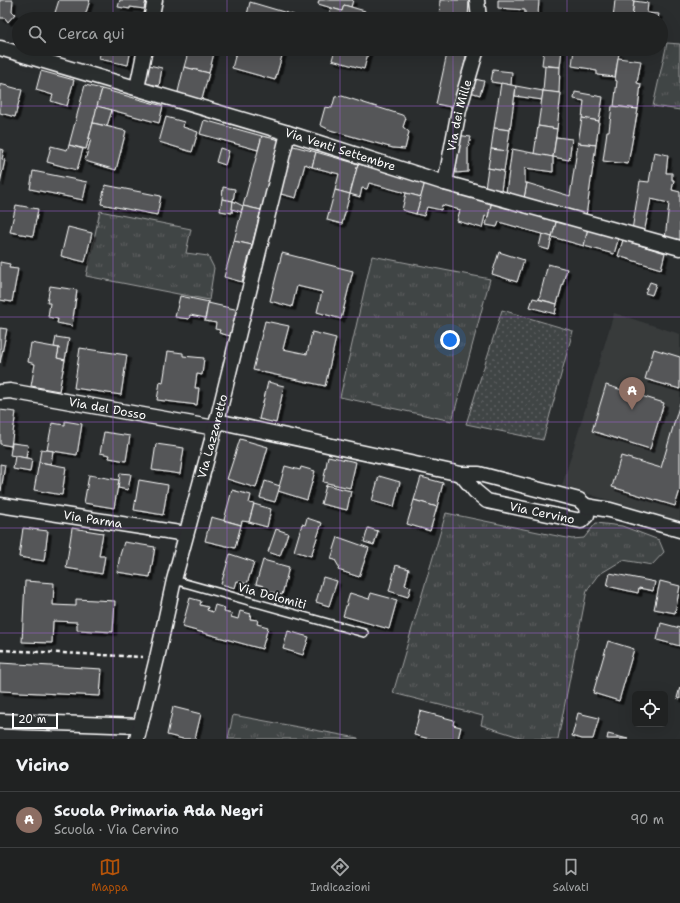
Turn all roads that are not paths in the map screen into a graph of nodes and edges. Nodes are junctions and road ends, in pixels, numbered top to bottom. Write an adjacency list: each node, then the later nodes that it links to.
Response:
1 (155, 0): 3 (street)
2 (477, 0): 4 (street)
3 (152, 12)
4 (478, 12)
5 (0, 48): 6 (street, Via Venti Settembre)
6 (12, 52)
7 (27, 56): 10 (street, Via Venti Settembre)
8 (144, 56): 10 (street)
9 (474, 56): 12 (street, Via dei Mille)
10 (137, 88): 11 (street, Via Venti Settembre)
11 (288, 133): 12 (street, Via Venti Settembre); 15 (street, Via Lazzaretto)
12 (445, 183): 13 (street, Via Venti Settembre)
13 (680, 248)
14 (0, 392): 15 (street, Via del Dosso)
15 (216, 424): 16 (street, Via Cervino); 20 (street, Via Lazzaretto)
16 (461, 474): 18 (street, Via Cervino); 18 (street, Via Cervino)
17 (0, 505): 20 (street, Via Parma)
18 (586, 506): 19 (street)
19 (680, 530)
20 (186, 534): 21 (street, Via Lazzaretto)
21 (174, 580): 22 (lane, Via Dolomiti); 24 (street, Via Lazzaretto)
22 (364, 633)
23 (0, 721): 24 (street)
24 (139, 733)

